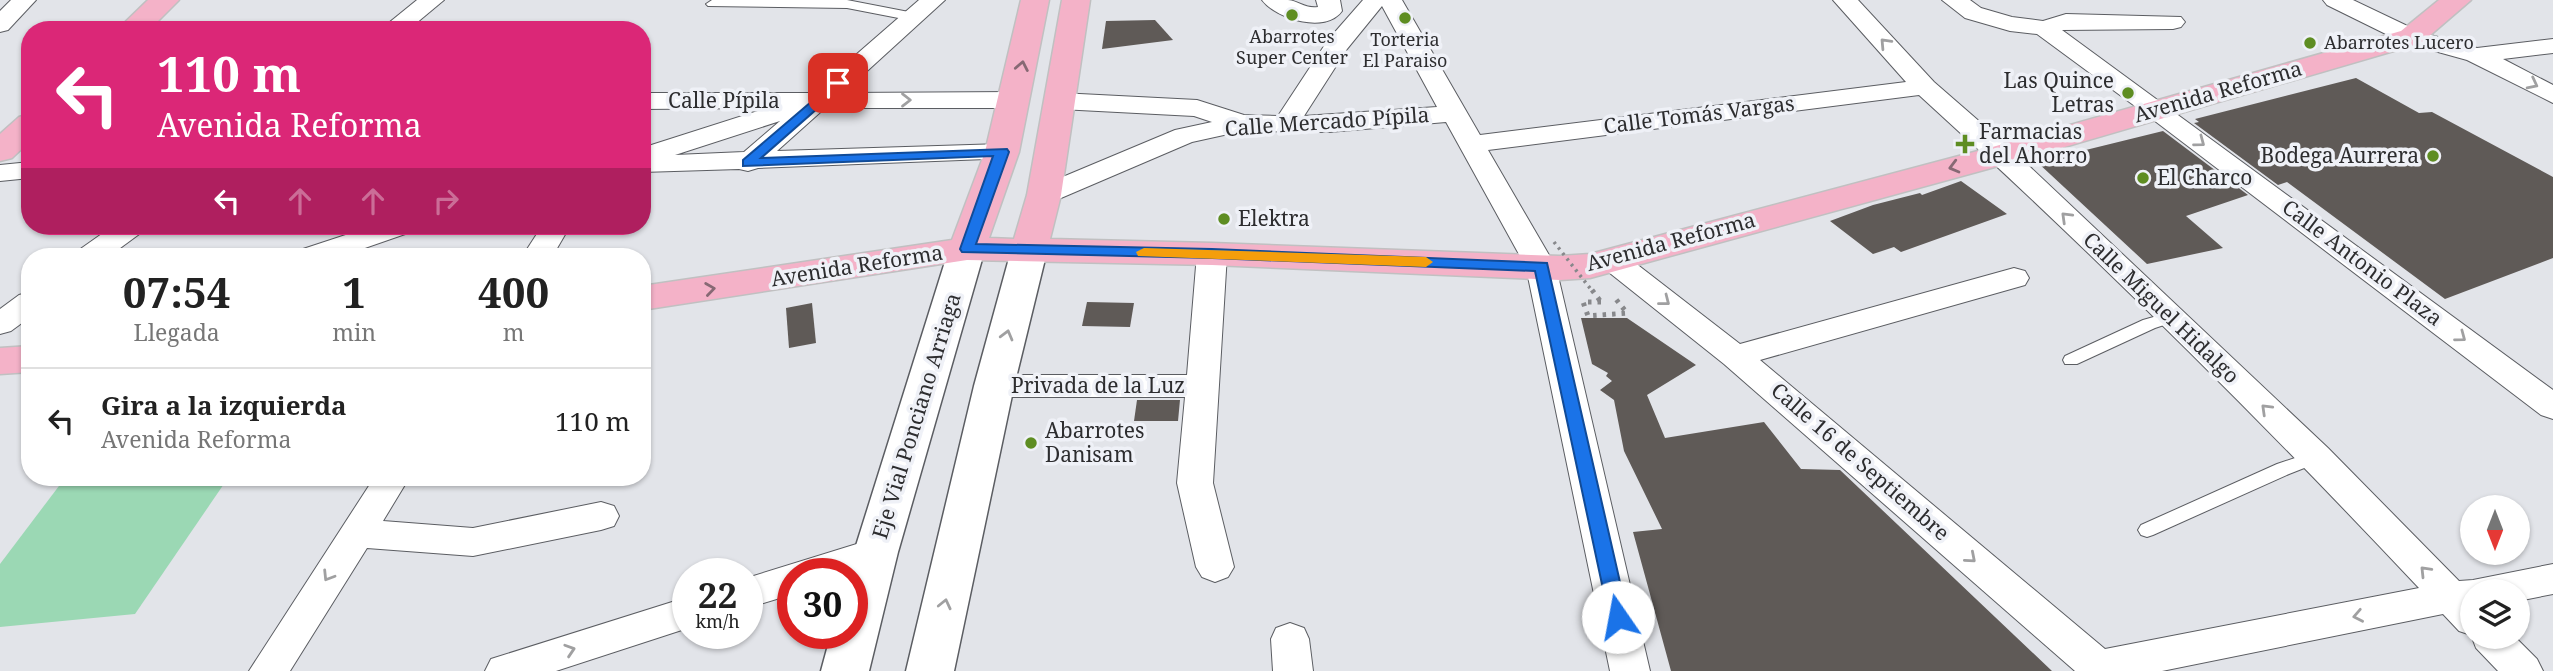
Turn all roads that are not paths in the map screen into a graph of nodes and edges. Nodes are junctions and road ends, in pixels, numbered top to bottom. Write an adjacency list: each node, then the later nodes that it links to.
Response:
1 (24, 0): 20 (street)
2 (165, 0): 17 (main road)
3 (432, 0): 18 (street)
4 (933, 0): 16 (street)
5 (1035, 0): 29 (main road, Eje Vial Ponciano Arriaga, one-way to 5)
6 (1076, 0): 31 (main road)
7 (1274, 0): 15 (street)
8 (1376, 0): 23 (street)
9 (1390, 0): 33 (street)
10 (1845, 0): 26 (street, Calle Miguel Hidalgo, one-way to 10)
11 (1954, 0): 21 (street, Calle Antonio Plaza)
12 (2335, 0): 22 (street)
13 (2457, 0): 22 (main road, Avenida Reforma)
14 (712, 4): 16 (lane)
15 (1323, 8): 23 (street)
16 (914, 17): 28 (street)
17 (142, 21)
18 (404, 21)
19 (2173, 22): 21 (street)
20 (0, 24)
21 (2044, 28): 32 (street, Calle Antonio Plaza)
22 (2411, 37): 25 (street); 32 (main road, Avenida Reforma)
23 (1336, 45): 35 (street)
24 (2553, 47): 25 (street)
25 (2476, 55): 27 (street, one-way to 27)
26 (1925, 87): 37 (street, Calle Tomás Vargas); 41 (street, Calle Miguel Hidalgo)
27 (2553, 94)
28 (820, 100): 29 (street, Calle Pípila, one-way to 29); 30 (street, Calle Pípila); 40 (street); 42 (street)
29 (1015, 100): 39 (main road, Eje Vial Ponciano Arriaga)
30 (651, 101)
31 (1059, 101): 34 (street); 46 (main road)
32 (2156, 109): 41 (main road, Avenida Reforma); 65 (street, Calle Antonio Plaza, one-way to 65)
33 (1454, 113): 35 (street, Calle Mercado Pípila); 37 (street)
34 (1242, 123): 35 (street, Calle Mercado Pípila); 46 (street, Calle Mercado Pípila)
35 (1286, 123)
36 (21, 132): 38 (main road)
37 (1473, 144): 54 (street)
38 (0, 151)
39 (1002, 152): 42 (street); 51 (main road, Eje Vial Ponciano Arriaga)
40 (651, 153)
41 (2001, 155): 55 (main road, Avenida Reforma, one-way to 55); 59 (street, Calle Miguel Hidalgo, one-way to 41)
42 (748, 163): 43 (street)
43 (651, 164)
44 (21, 171): 45 (street)
45 (0, 173)
46 (1044, 194): 52 (main road)
47 (120, 235): 49 (street)
48 (375, 235): 50 (street)
49 (101, 248)
50 (336, 248)
51 (967, 249): 52 (main road, Avenida Reforma); 57 (main road, Avenida Reforma, one-way to 51); 71 (main road, Eje Vial Ponciano Arriaga)
52 (1029, 251): 53 (main road, Avenida Reforma); 63 (main road, one-way to 52)
53 (1212, 254): 54 (main road, Avenida Reforma); 64 (street, Privada de la Luz)
54 (1548, 254): 55 (main road, Avenida Reforma); 85 (street)
55 (1601, 262): 61 (street, Calle 16 de Septiembre, one-way to 61)
56 (2014, 278): 61 (street)
57 (651, 297)
58 (21, 309): 60 (street)
59 (2171, 317): 62 (lane); 66 (street, Calle Miguel Hidalgo, one-way to 59)
60 (0, 324)
61 (1735, 356): 80 (street, Calle 16 de Septiembre, one-way to 80)
62 (2071, 360)
63 (994, 386): 64 (street, Privada de la Luz); 84 (main road, one-way to 63)
64 (1202, 386): 73 (street, Privada de la Luz)
65 (2553, 407)
66 (2316, 457): 69 (lane); 76 (street, Calle Miguel Hidalgo, one-way to 66)
67 (387, 486): 70 (street)
68 (601, 516): 70 (street)
69 (2147, 530)
70 (355, 533): 81 (street, one-way to 81)
71 (876, 552): 72 (street); 83 (main road, Eje Vial Ponciano Arriaga)
72 (857, 558)
73 (1215, 567)
74 (2553, 579): 75 (street)
75 (2530, 585)
76 (2460, 592)
77 (2460, 603): 80 (street, one-way to 80)
78 (672, 617): 82 (street, one-way to 78)
79 (2502, 649): 86 (street)
80 (2101, 669)
81 (269, 671)
82 (505, 671)
83 (845, 671)
84 (930, 671)
85 (1630, 671)
86 (2523, 671)

